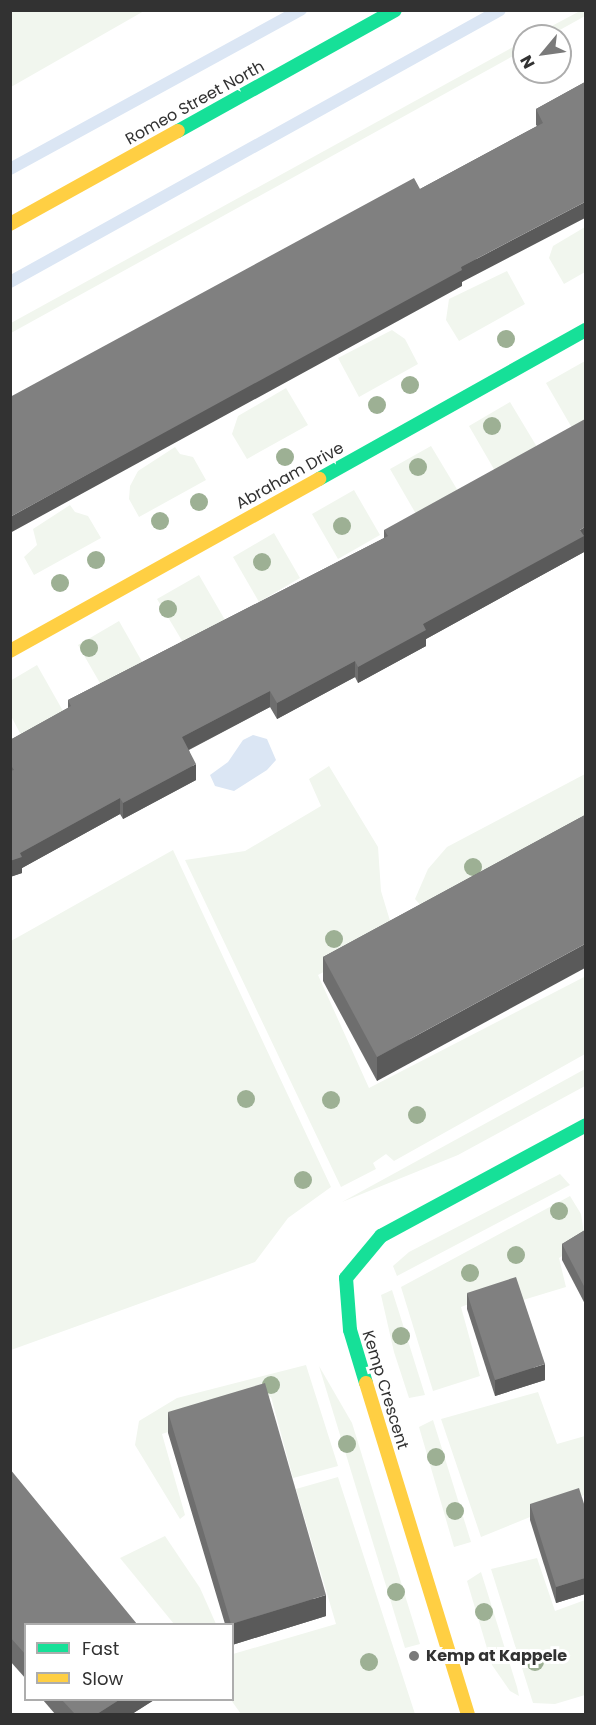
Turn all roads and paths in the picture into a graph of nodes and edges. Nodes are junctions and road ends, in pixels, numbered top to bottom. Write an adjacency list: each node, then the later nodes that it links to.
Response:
1 (395, 10): 2 (street, Romeo Street North)
2 (10, 224)
3 (585, 330): 4 (street, Abraham Drive)
4 (10, 651)
5 (585, 1125): 6 (street, Kemp Crescent)
6 (468, 1714)

